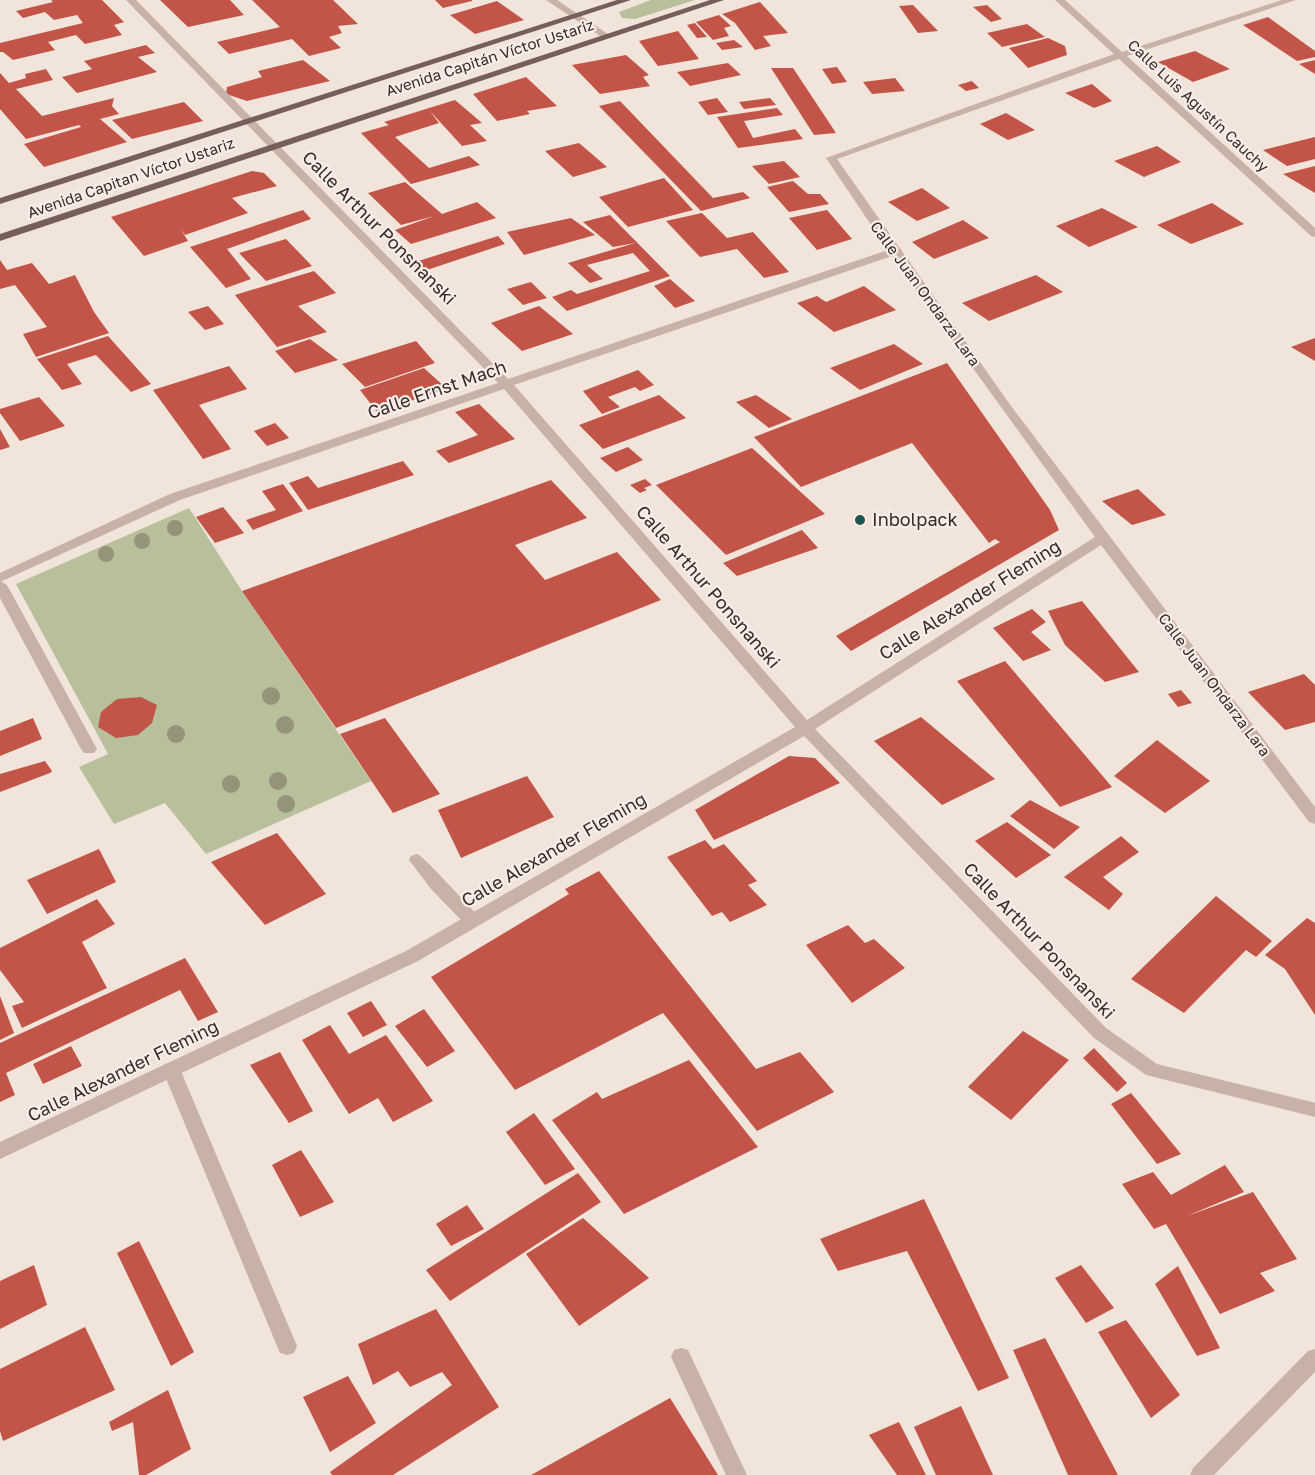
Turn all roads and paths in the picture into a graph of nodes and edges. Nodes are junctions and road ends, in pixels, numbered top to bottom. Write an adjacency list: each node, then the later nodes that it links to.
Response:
1 (131, 0): 10 (street, Calle Arthur Ponsnanski)
2 (551, 0): 7 (street)
3 (626, 0): 7 (main road, Avenida Capitán Víctor Ustariz)
4 (719, 0): 8 (main road, Avenida Capitán Víctor Ustariz)
5 (1060, 0): 9 (street, Calle Luis Agustín Cauchy)
6 (1291, 0): 9 (street, Calle Juan Ondarza Lara)
7 (573, 17): 8 (street); 10 (main road, Avenida Capitán Víctor Ustariz)
8 (606, 36): 11 (main road, Avenida Capitán Víctor Ustariz)
9 (1121, 55): 13 (street, Calle Luis Agustín Cauchy); 15 (street, Calle Juan Ondarza Lara)
10 (247, 121): 11 (street, Calle Arthur Ponsnanski); 12 (main road, Avenida Capitan Víctor Ustariz)
11 (272, 147): 14 (main road, Avenida Capitan Víctor Ustariz); 16 (street, Calle Arthur Ponsnanski)
12 (0, 201)
13 (1315, 234)
14 (0, 237)
15 (893, 252): 16 (street, Calle Ernst Mach); 17 (street, Calle Juan Ondarza Lara)
16 (507, 385): 18 (street, Calle Ernst Mach); 20 (street, Calle Arthur Ponsnanski)
17 (1103, 538): 20 (street, Calle Alexander Fleming); 22 (street, Calle Juan Ondarza Lara)
18 (0, 578)
19 (0, 585): 21 (street)
20 (805, 728): 24 (street, Calle Alexander Fleming); 26 (street, Calle Arthur Ponsnanski)
21 (89, 749)
22 (1315, 818)
23 (417, 860): 24 (street)
24 (472, 920): 25 (street, Calle Alexander Fleming)
25 (171, 1068): 27 (street, Calle Alexander Fleming); 28 (street)
26 (1314, 1112)
27 (0, 1151)
28 (287, 1346)
29 (681, 1357): 31 (street)
30 (1315, 1358): 32 (street)
31 (737, 1475)
32 (1200, 1475)

